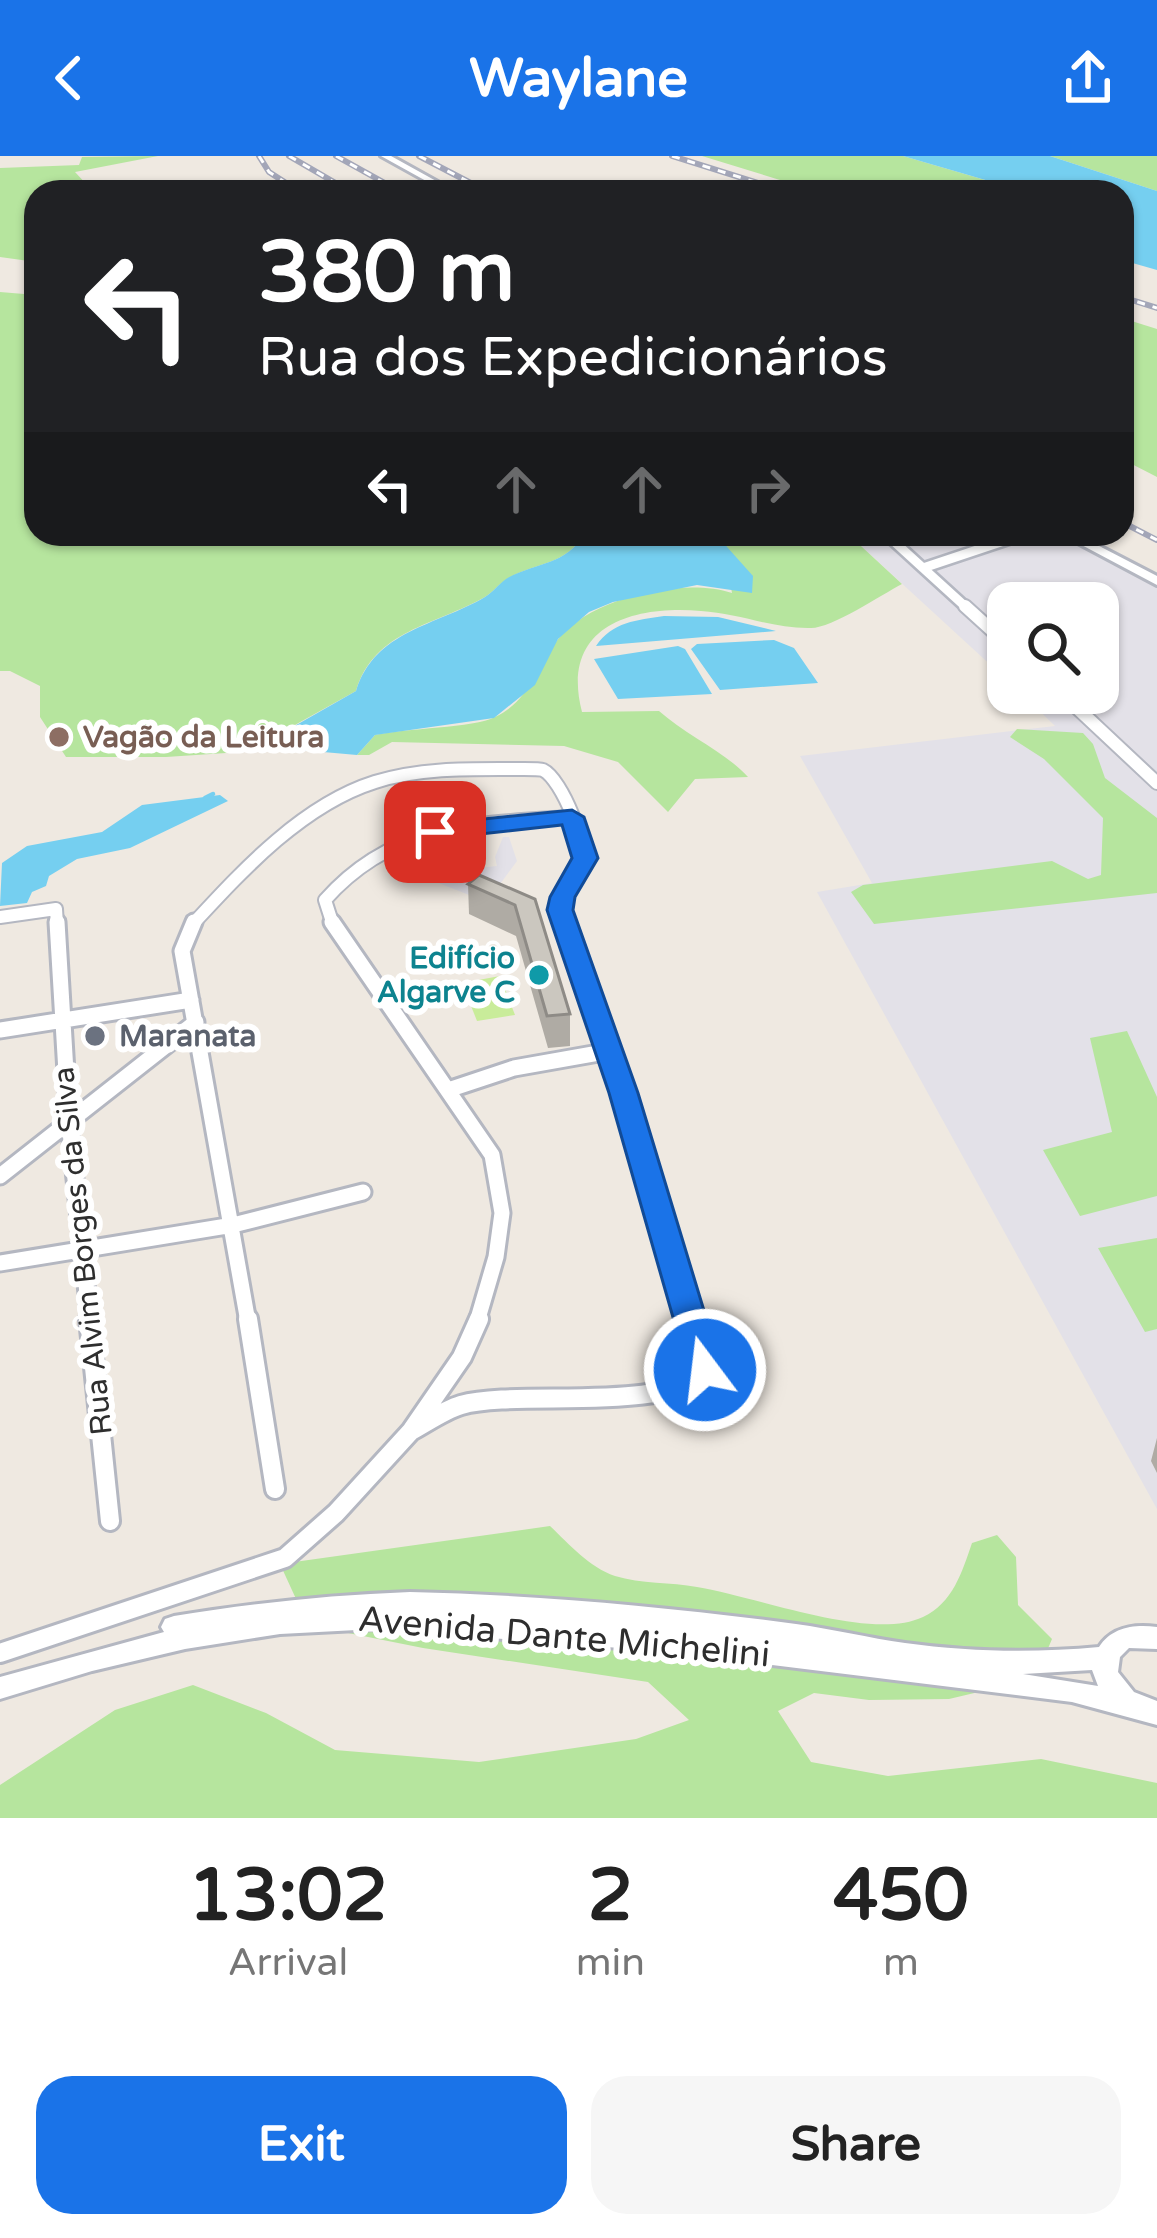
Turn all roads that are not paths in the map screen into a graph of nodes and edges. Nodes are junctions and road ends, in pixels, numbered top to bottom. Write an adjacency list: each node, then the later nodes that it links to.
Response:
1 (385, 156): 2 (street)
2 (430, 180)
3 (899, 546): 6 (street)
4 (989, 546): 6 (street)
5 (1090, 546): 7 (street)
6 (923, 568): 8 (street)
7 (1157, 581)
8 (987, 626)
9 (1083, 714): 10 (street)
10 (1157, 783)
11 (572, 817): 13 (street); 17 (street); 18 (street)
12 (0, 917): 14 (street, Rua Alvim Borges da Silva)
13 (191, 1000): 14 (street); 15 (street)
14 (60, 1021): 16 (street); 19 (street, Rua Alvim Borges da Silva)
15 (196, 1022): 19 (street); 22 (street)
16 (0, 1030)
17 (610, 1051): 18 (street); 25 (street)
18 (452, 1089): 25 (street)
19 (69, 1122): 20 (street); 23 (street, Rua Alvim Borges da Silva)
20 (0, 1176)
21 (363, 1192): 22 (street)
22 (233, 1225): 23 (street); 26 (street)
23 (82, 1250): 24 (street); 27 (street, Rua Alvim Borges da Silva)
24 (0, 1263)
25 (411, 1431): 29 (street)
26 (274, 1489)
27 (110, 1521)
28 (172, 1633): 33 (main road, Avenida Dante Michelini); 34 (main road, Avenida Dante Michelini); 35 (main road, Avenida Dante Michelini); 36 (main road, Avenida Dante Michelini)
29 (52, 1636): 31 (street); 32 (street)
30 (1157, 1638): 33 (main road, Avenida Dante Michelini)
31 (0, 1643)
32 (0, 1652)
33 (1105, 1658): 36 (main road)
34 (0, 1676)
35 (0, 1688)
36 (1145, 1710)

